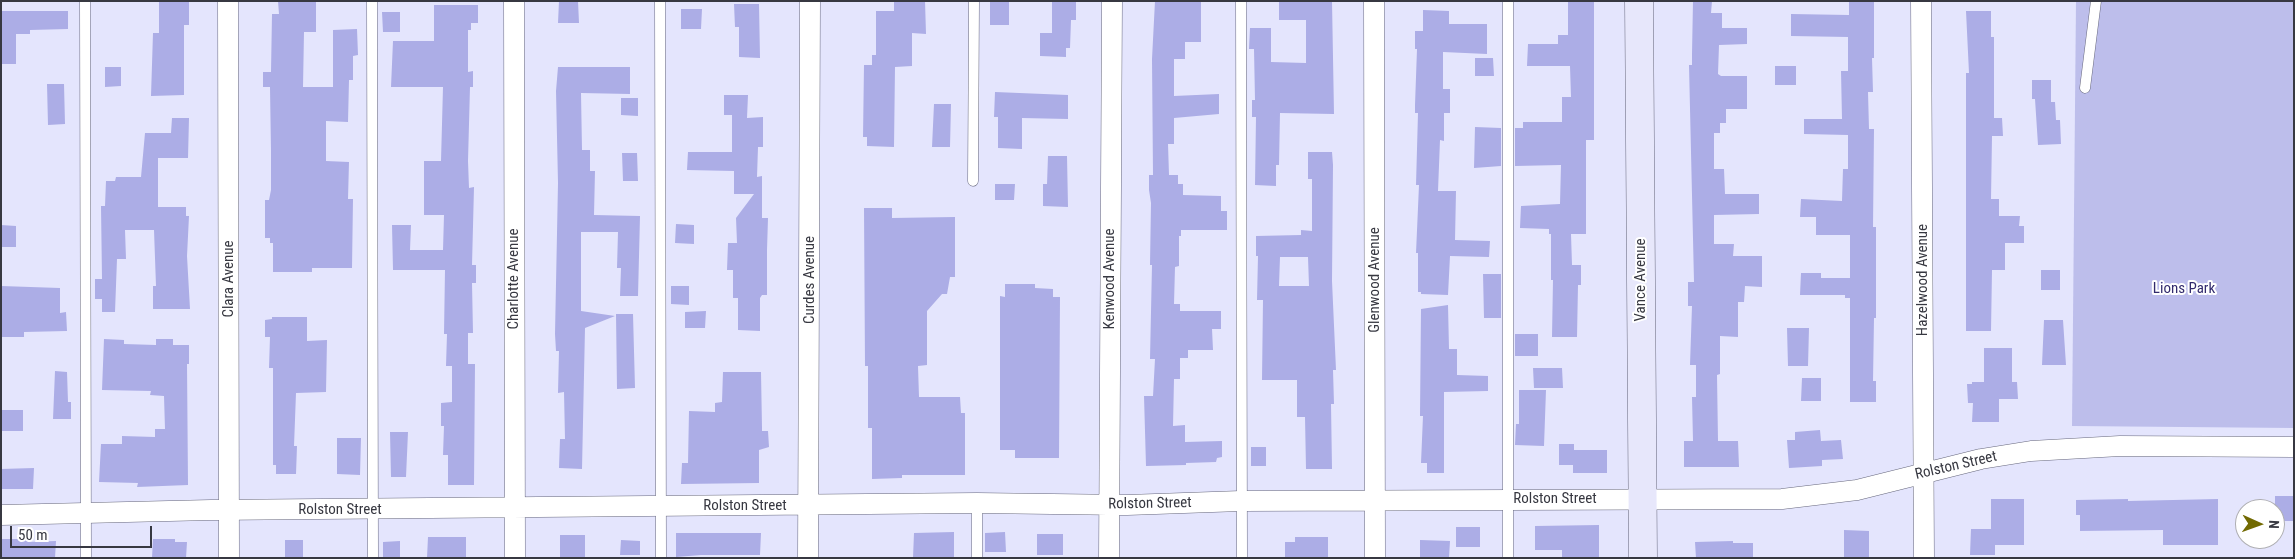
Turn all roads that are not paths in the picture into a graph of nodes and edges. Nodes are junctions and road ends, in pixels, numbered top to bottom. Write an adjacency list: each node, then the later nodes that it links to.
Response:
1 (85, 1): 30 (lane)
2 (228, 1): 29 (street, Clara Avenue)
3 (372, 1): 27 (lane)
4 (514, 1): 28 (street, Charlotte Avenue)
5 (660, 1): 26 (lane)
6 (810, 1): 25 (street, Curdes Avenue)
7 (974, 1): 16 (lane)
8 (1112, 1): 24 (street, Kenwood Avenue)
9 (1241, 1): 22 (lane)
10 (1374, 1): 21 (street, Glenwood Avenue)
11 (1508, 1): 20 (lane)
12 (1639, 1): 19 (street, Vance Avenue)
13 (1921, 1): 18 (street, Hazelwood Avenue)
14 (2096, 1): 15 (lane)
15 (2085, 88)
16 (973, 182)
17 (2294, 446): 18 (street, Rolston Street)
18 (1923, 473): 19 (street, Rolston Street); 44 (street, Hazelwood Avenue)
19 (1643, 498): 20 (street, Rolston Street); 43 (street, Vance Avenue)
20 (1508, 499): 21 (street, Rolston Street); 42 (lane)
21 (1375, 500): 22 (street, Rolston Street); 41 (street, Glenwood Avenue)
22 (1241, 501): 24 (street, Rolston Street); 40 (lane)
23 (977, 503): 24 (street, Rolston Street); 25 (street, Rolston Street); 38 (lane)
24 (1108, 505): 39 (street, Kenwood Avenue)
25 (808, 506): 26 (street, Rolston Street); 37 (street, Curdes Avenue)
26 (661, 507): 28 (street, Rolston Street); 36 (lane)
27 (372, 509): 28 (street, Rolston Street); 29 (street, Rolston Street); 34 (lane)
28 (514, 509): 35 (street, Charlotte Avenue)
29 (230, 512): 30 (street, Rolston Street); 33 (street, Clara Avenue)
30 (86, 513): 31 (street, Rolston Street); 32 (lane)
31 (1, 515)
32 (86, 558)
33 (230, 558)
34 (372, 558)
35 (514, 558)
36 (661, 558)
37 (808, 558)
38 (978, 558)
39 (1108, 558)
40 (1242, 558)
41 (1375, 558)
42 (1508, 558)
43 (1643, 558)
44 (1924, 558)

